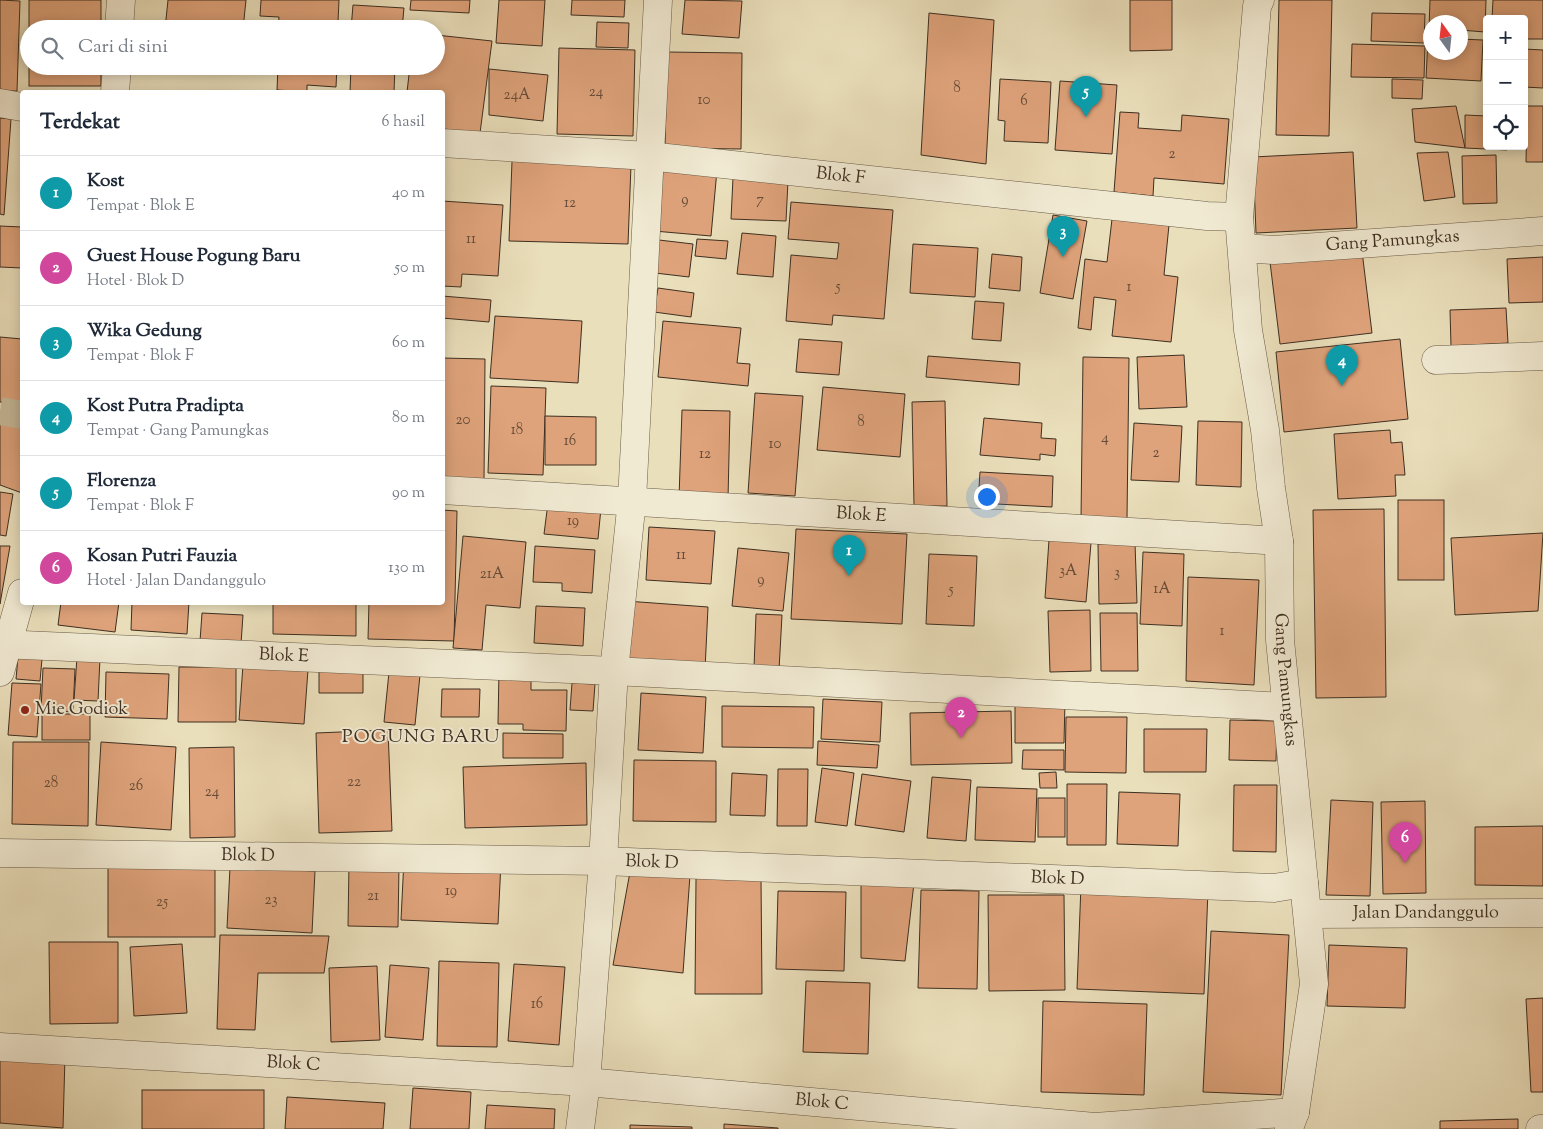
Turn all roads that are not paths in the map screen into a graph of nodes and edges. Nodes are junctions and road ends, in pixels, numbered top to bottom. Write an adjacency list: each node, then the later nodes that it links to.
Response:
1 (121, 0): 4 (street)
2 (658, 0): 10 (street)
3 (1260, 0): 11 (street, Gang Pamungkas)
4 (120, 20)
5 (116, 75): 6 (street)
6 (115, 90)
7 (0, 103): 8 (street)
8 (20, 107)
9 (445, 142): 10 (street, Blok F)
10 (648, 156): 11 (street, Blok F); 17 (street)
11 (1239, 217): 13 (street, Gang Pamungkas)
12 (1543, 231): 13 (street, Gang Pamungkas)
13 (1242, 248): 18 (street, Gang Pamungkas)
14 (1543, 356): 15 (street)
15 (1436, 360)
16 (445, 490): 17 (street, Blok E)
17 (632, 500): 18 (street, Blok E); 21 (street)
18 (1279, 541): 23 (street, Gang Pamungkas)
19 (20, 599): 20 (street)
20 (4, 644): 21 (street, Blok E); 22 (street)
21 (614, 671): 23 (street); 25 (street)
22 (0, 672)
23 (1286, 707): 26 (street, Gang Pamungkas)
24 (0, 853): 25 (street, Blok D)
25 (603, 861): 26 (street, Blok D); 30 (street)
26 (1304, 883): 28 (street, Gang Pamungkas)
27 (1543, 913): 28 (street, Jalan Dandanggulo)
28 (1308, 914): 31 (street, Gang Pamungkas)
29 (0, 1046): 30 (street, Blok C)
30 (586, 1082): 31 (street, Blok C); 32 (street)
31 (1292, 1120)
32 (580, 1129)

